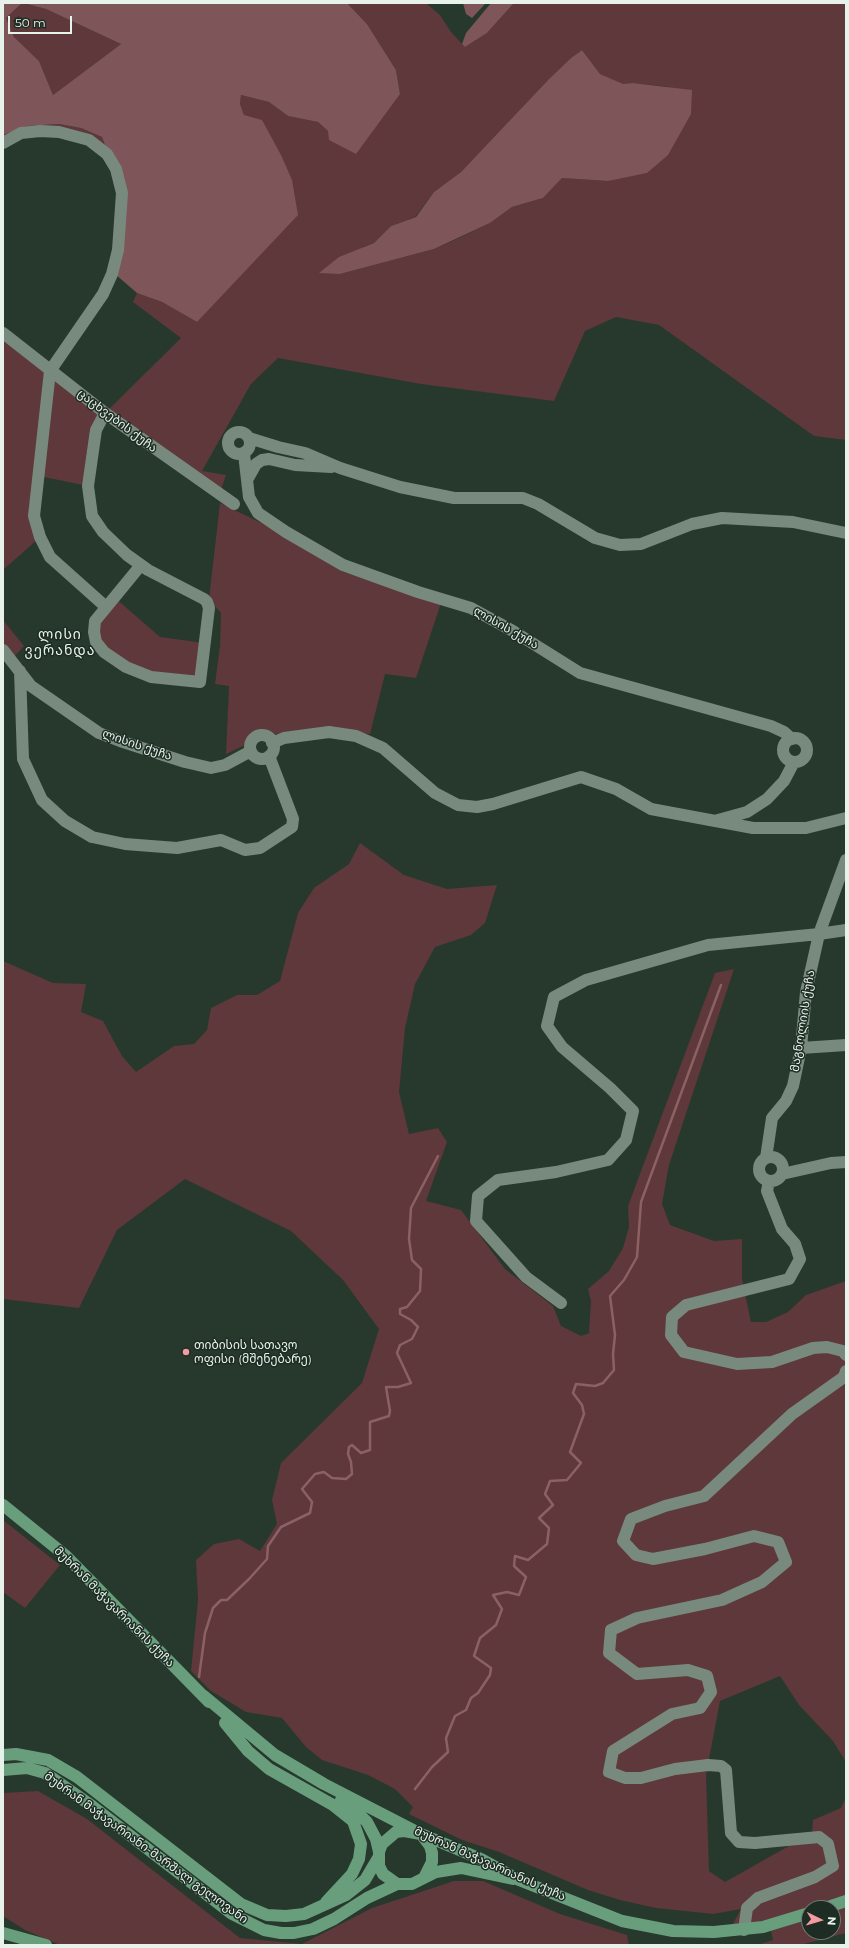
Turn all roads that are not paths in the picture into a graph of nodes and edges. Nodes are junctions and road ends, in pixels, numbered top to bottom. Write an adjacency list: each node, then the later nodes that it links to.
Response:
1 (3, 143): 3 (street)
2 (4, 331): 3 (street, ცაცხვების ქუჩა)
3 (50, 371): 4 (street, ცაცხვების ქუჩა); 12 (street)
4 (105, 413): 9 (street, ცაცხვების ქუჩა); 11 (street)
5 (249, 438): 6 (street); 6 (street); 7 (street)
6 (244, 454): 8 (street, ლისის ქუჩა)
7 (340, 468): 8 (street); 10 (street)
8 (247, 480): 15 (street, ლისის ქუჩა)
9 (234, 504)
10 (846, 533)
11 (141, 564): 12 (street); 12 (street)
12 (106, 607)
13 (3, 650): 14 (street, ლისის ქუჩა)
14 (20, 671): 17 (street, ლისის ქუჩა); 18 (street)
15 (792, 739): 19 (street); 19 (street)
16 (272, 742): 17 (street); 18 (street); 21 (street)
17 (251, 751): 18 (street)
18 (269, 756)
19 (794, 762): 21 (street)
20 (846, 818): 21 (street)
21 (715, 821)
22 (846, 860): 24 (street, მაგნოლიის ქუჩა)
23 (846, 930): 24 (street)
24 (819, 934): 26 (street, მაგნოლიის ქუჩა); 31 (street)
25 (846, 1045): 26 (street)
26 (801, 1048): 27 (street, მაგნოლიის ქუჩა)
27 (766, 1158): 29 (street); 30 (street)
28 (846, 1162): 29 (street)
29 (782, 1174): 30 (street)
30 (769, 1181): 32 (street)
31 (561, 1303)
32 (846, 1355)
33 (846, 1371): 46 (street)
34 (3, 1505): 35 (main road, მუხრან მაჭავარიანის ქუჩა)
35 (204, 1696): 36 (main road, მუხრან მაჭავარიანის ქუჩა); 39 (main road, მუხრან მაჭავარიანის ქუჩა)
36 (225, 1723): 40 (main road, მუხრან მაჭავარიანის ქუჩა); 44 (main road)
37 (3, 1755): 44 (main road, მუხრან მაჭავარიანი-მარშალ გელოვანი)
38 (3, 1770): 43 (main road, მუხრან მაჭავარიანი-მარშალ გელოვანი)
39 (420, 1834): 40 (main road, მუხრან მაჭავარიანი-მარშალ გელოვანი); 41 (main road); 42 (main road, მუხრან მაჭავარიანის ქუჩა)
40 (378, 1855): 43 (main road); 44 (main road, მუხრან მაჭავარიანი-მარშალ გელოვანი)
41 (426, 1876): 42 (main road, მუხრან მაჭავარიანი-მარშალ გელოვანი); 43 (main road, მუხრან მაჭავარიანი-მარშალ გელოვანი)
42 (519, 1880): 46 (main road, მუხრან მაჭავარიანის ქუჩა)
43 (397, 1884)
44 (323, 1906)
45 (801, 1915): 46 (main road, მუხრან მაჭავარიანის ქუჩა)
46 (744, 1930)
47 (3, 1933): 48 (main road)
48 (46, 1945)

